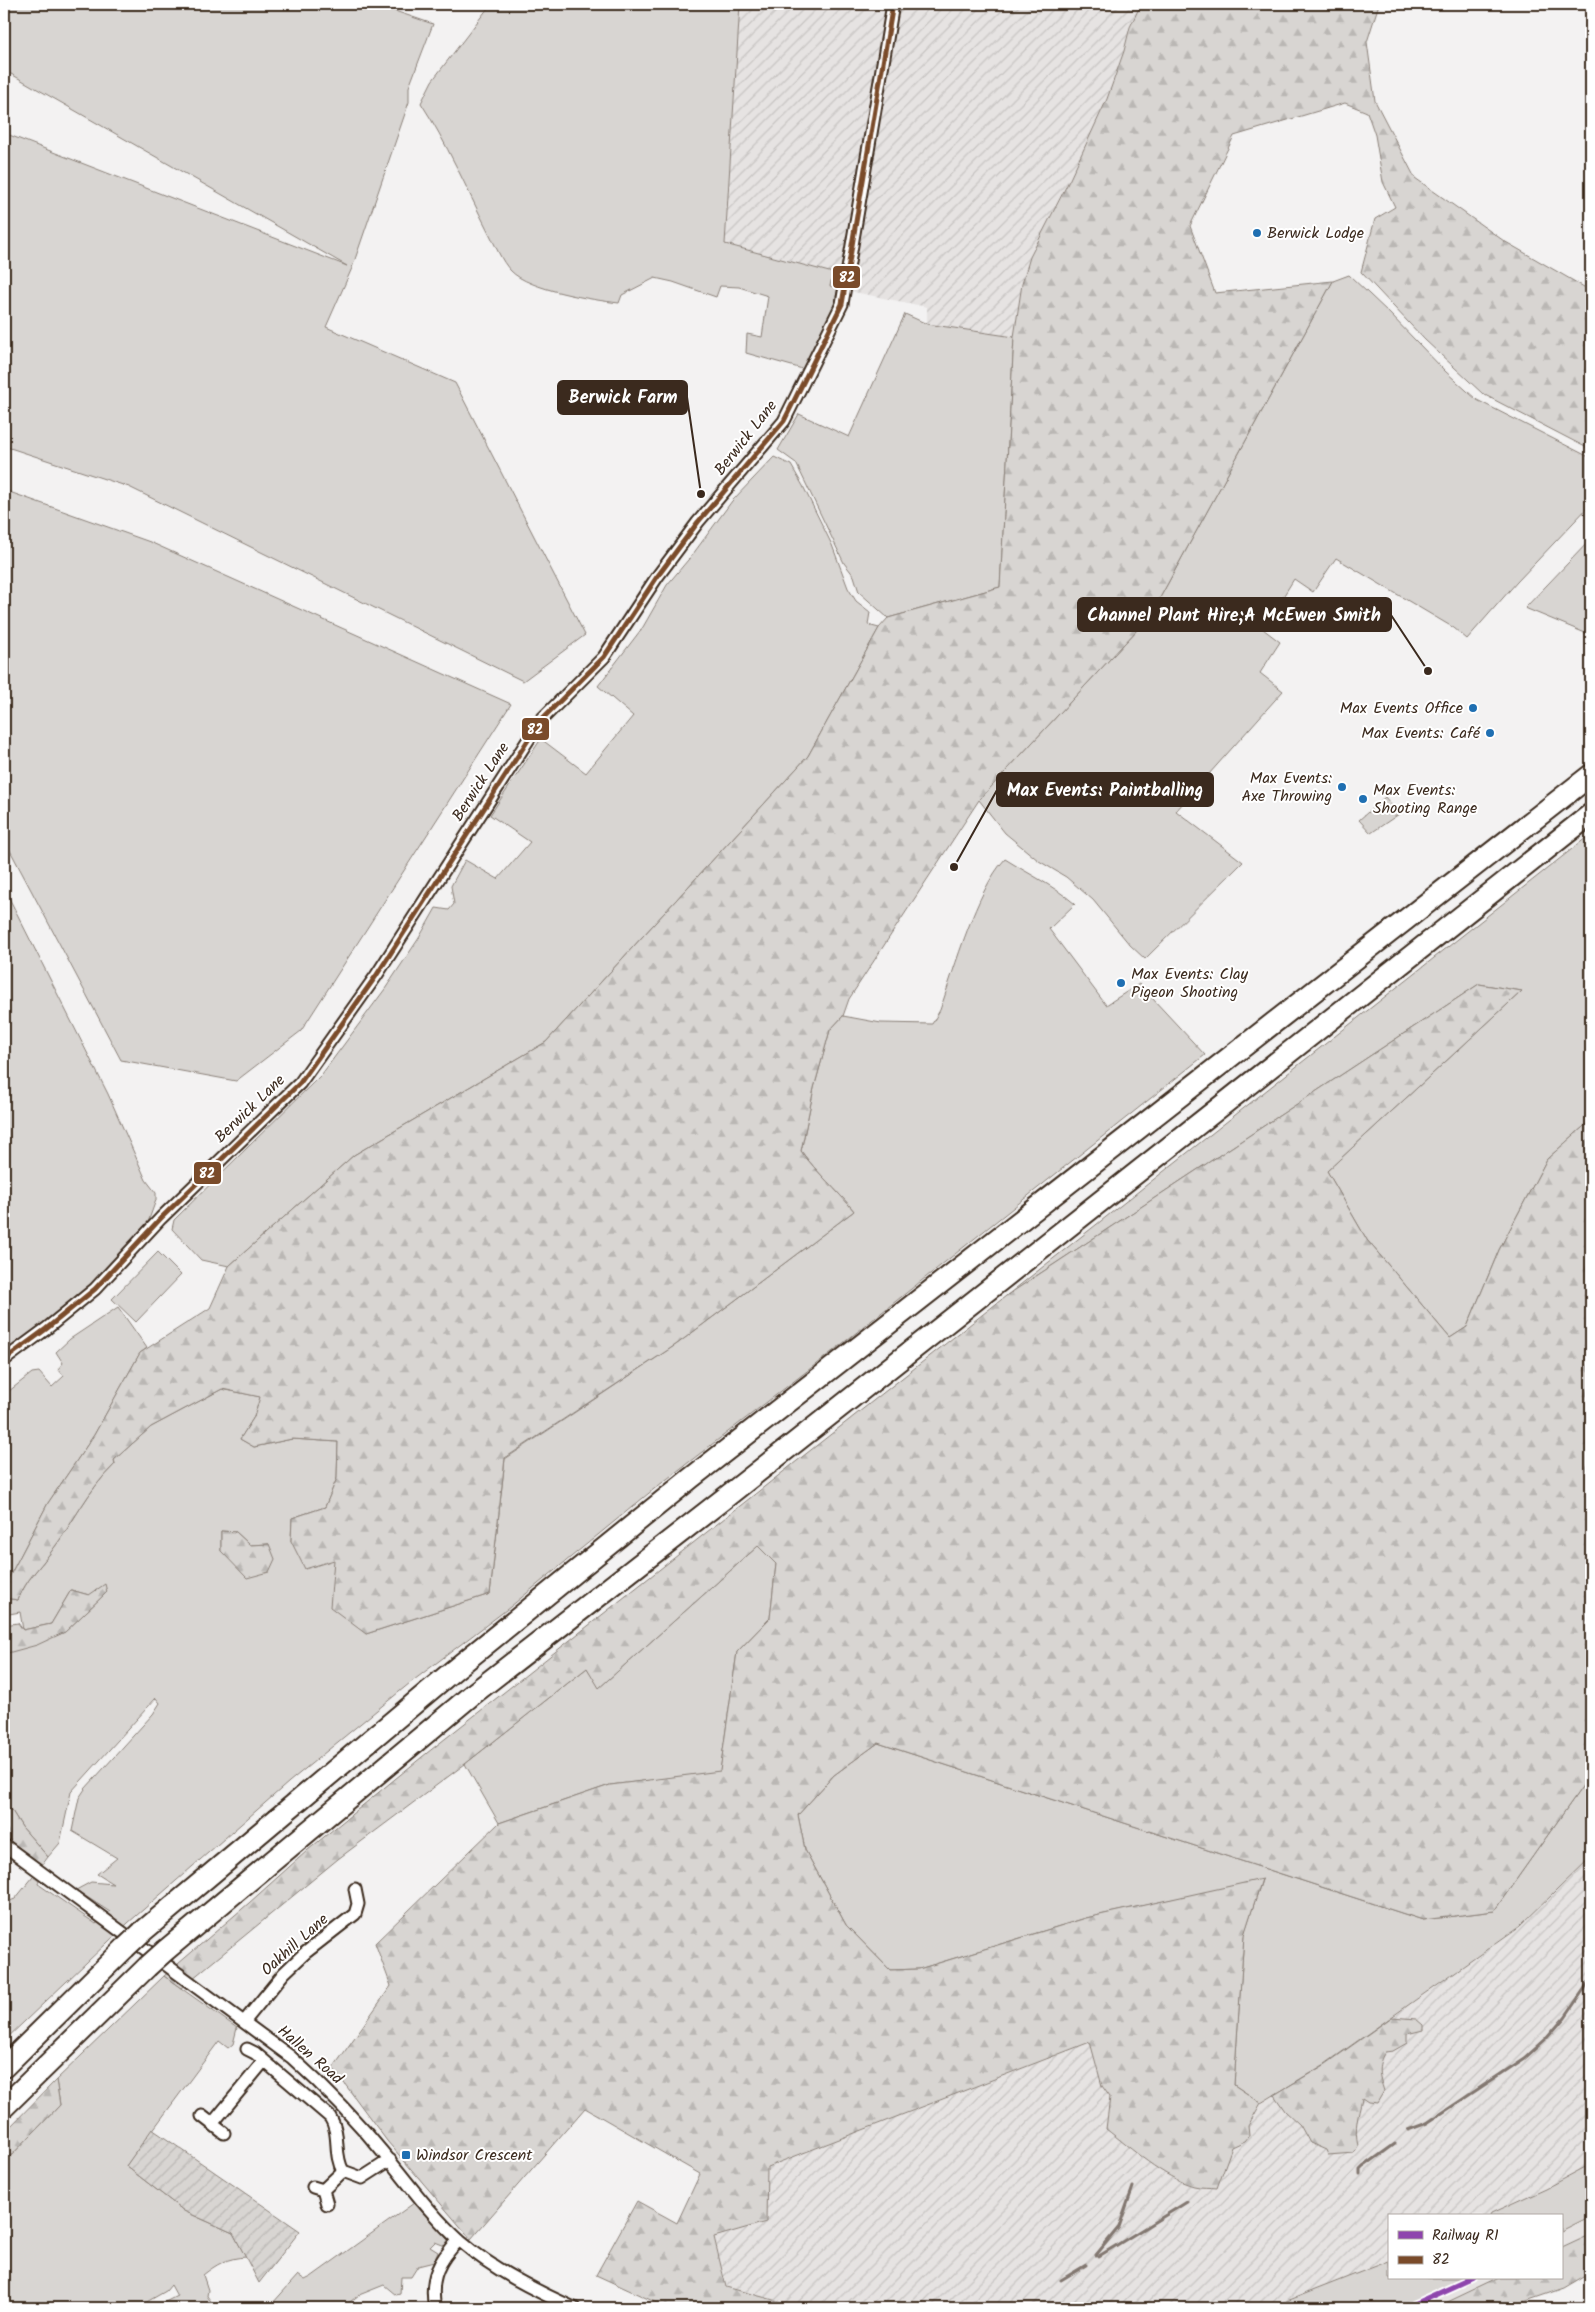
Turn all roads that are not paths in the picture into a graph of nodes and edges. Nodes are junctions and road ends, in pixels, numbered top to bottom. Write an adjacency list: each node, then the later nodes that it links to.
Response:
1 (893, 4): 4 (street, Berwick Lane)
2 (1591, 775): 10 (highway, bridge)
3 (1591, 814): 11 (highway, bridge)
4 (4, 1360)
5 (4, 1844): 7 (street, Hallen Road)
6 (355, 1889): 7 (street, Oakhill Lane)
7 (244, 2022): 15 (street, Hallen Road)
8 (247, 2049): 9 (street)
9 (264, 2061): 13 (street); 16 (street)
10 (4, 2066)
11 (4, 2107)
12 (202, 2116): 13 (street)
13 (212, 2124): 14 (street)
14 (224, 2133)
15 (390, 2160): 16 (street); 18 (street, Hallen Road)
16 (343, 2171): 17 (street)
17 (327, 2204)
18 (459, 2240): 19 (street); 20 (street, Hallen Road)
19 (435, 2308)
20 (574, 2308)

